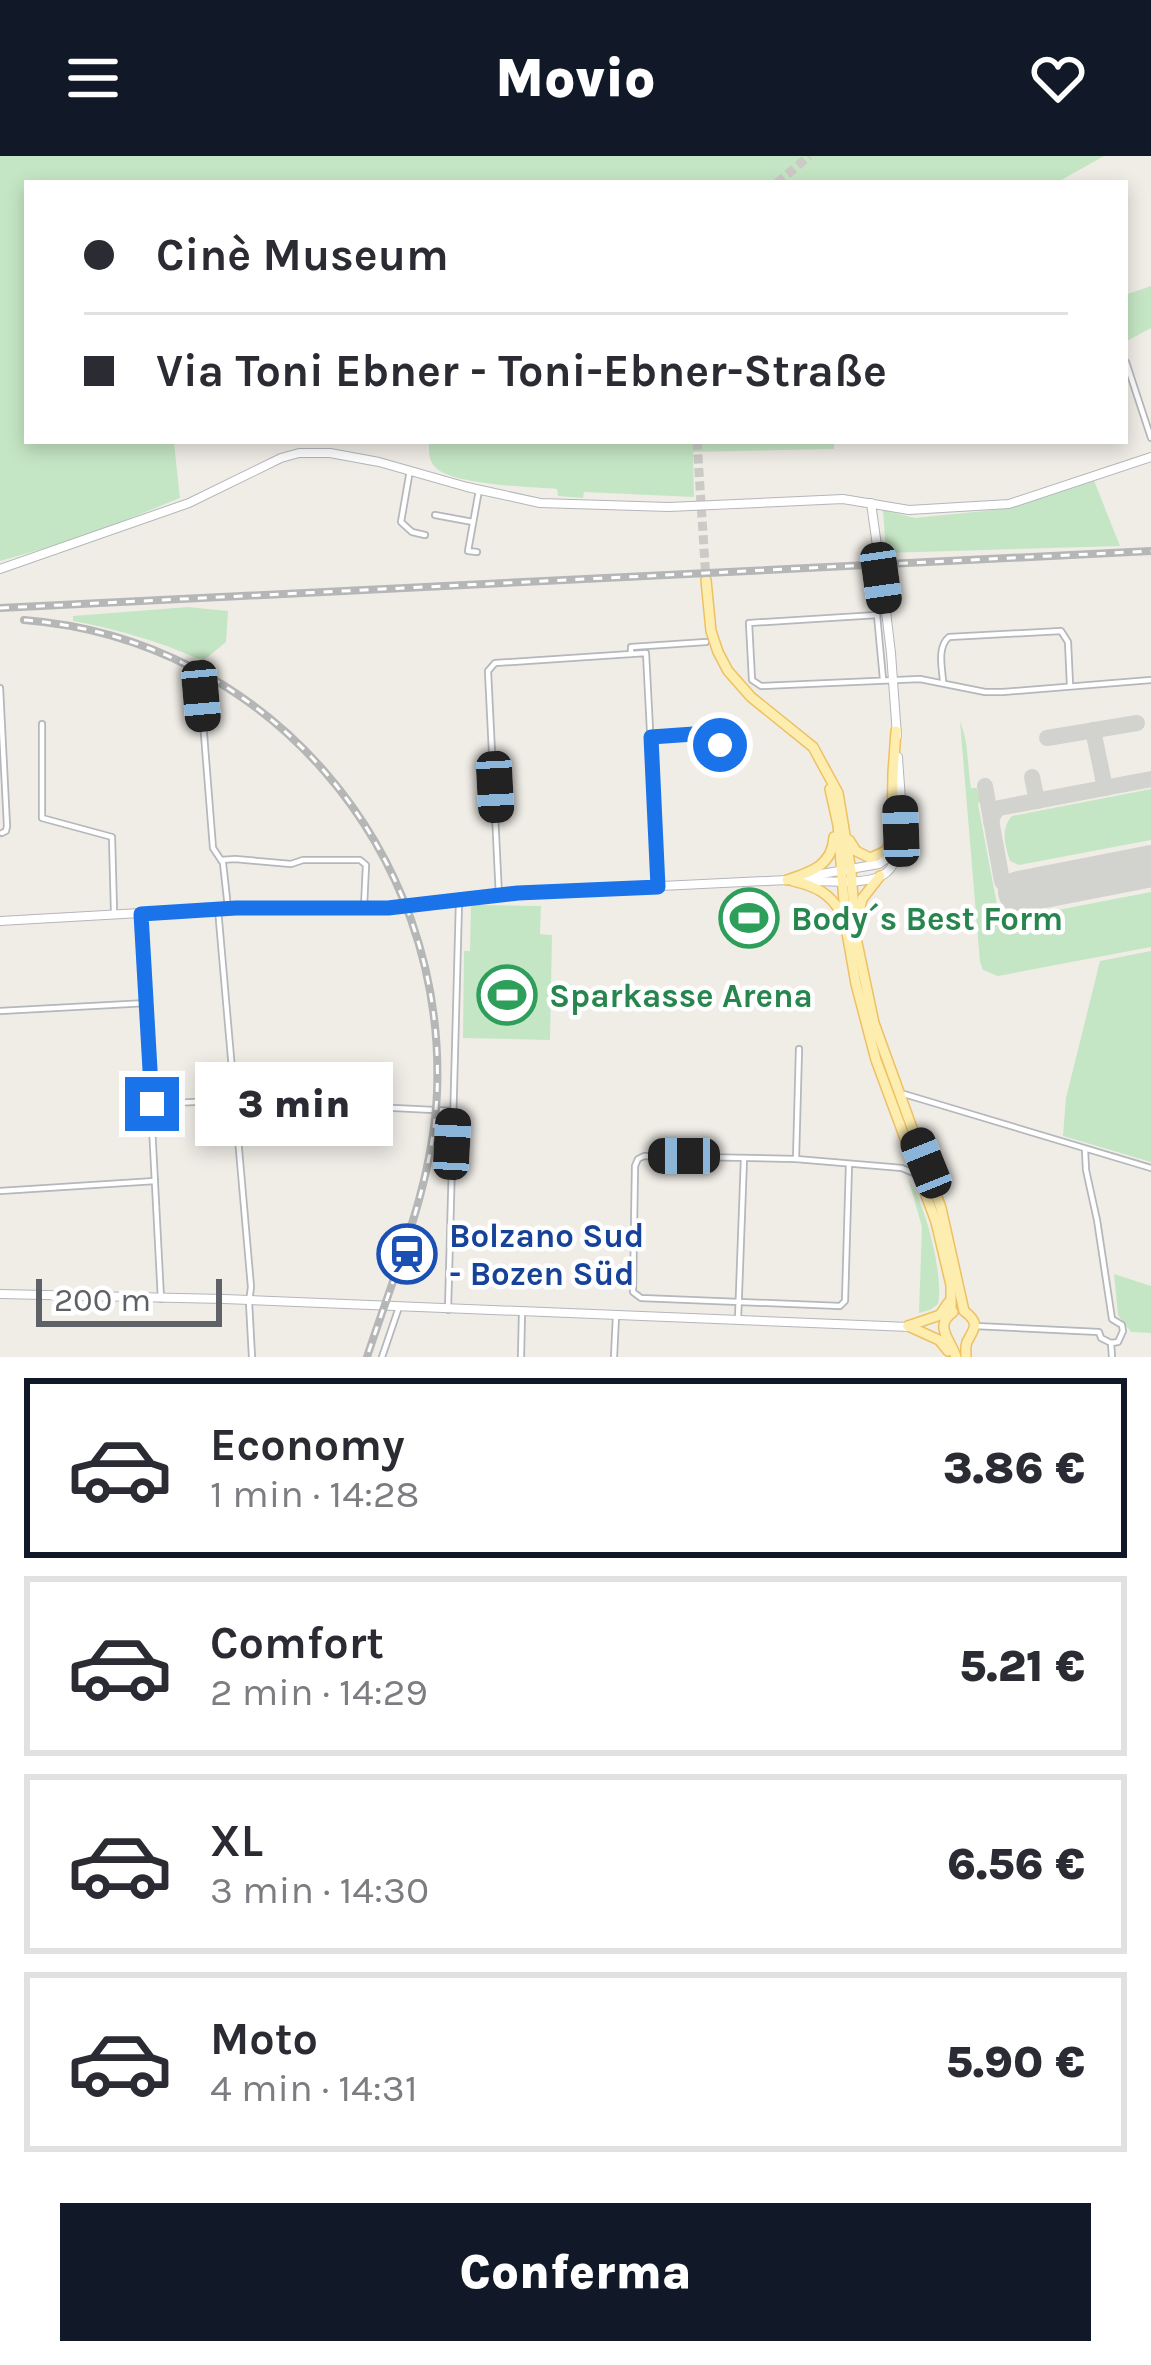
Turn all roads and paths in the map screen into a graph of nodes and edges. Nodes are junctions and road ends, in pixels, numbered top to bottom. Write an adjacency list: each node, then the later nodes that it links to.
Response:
1 (1128, 368): 2 (street)
2 (1151, 437)
3 (1151, 457): 6 (main road)
4 (410, 470): 5 (main road); 9 (street); 12 (main road)
5 (479, 490): 6 (main road); 8 (street)
6 (872, 502): 11 (main road)
7 (436, 515): 8 (street)
8 (473, 522): 10 (street)
9 (425, 535)
10 (477, 552)
11 (880, 560)
12 (0, 569)
13 (881, 578): 17 (main road)
14 (706, 580): 27 (main road)
15 (706, 642): 16 (street)
16 (631, 654): 26 (street); 38 (street)
17 (888, 679): 17 (street); 19 (street); 25 (main road)
18 (1151, 680): 20 (street)
19 (943, 682): 20 (street); 20 (street)
20 (1070, 685)
21 (0, 688): 24 (street)
22 (201, 696): 33 (street)
23 (42, 724): 43 (street)
24 (1, 728): 31 (street)
25 (896, 731): 30 (main road); 32 (main road)
26 (651, 737): 28 (street); 37 (street)
27 (800, 737): 29 (main road); 30 (main road)
28 (719, 738)
29 (821, 767): 34 (main road); 36 (main road)
30 (843, 812): 34 (main road)
31 (4, 832)
32 (899, 849): 34 (main road); 35 (main road)
33 (221, 860): 40 (street); 41 (street)
34 (845, 876): 35 (main road); 36 (main road); 45 (main road)
35 (880, 876): 45 (main road)
36 (788, 880): 37 (main road); 45 (main road)
37 (658, 887): 38 (main road)
38 (499, 896): 39 (main road)
39 (459, 901): 40 (main road); 52 (street)
40 (364, 908): 41 (main road)
41 (223, 909): 42 (main road); 50 (street)
42 (141, 914): 43 (main road); 46 (street)
43 (114, 916): 44 (main road)
44 (0, 922)
45 (851, 930): 49 (main road); 54 (main road)
46 (147, 1003): 47 (street); 51 (street)
47 (0, 1011)
48 (799, 1049): 56 (street)
49 (898, 1094): 53 (street); 71 (main road)
50 (233, 1100): 51 (street); 52 (street); 66 (street)
51 (152, 1104): 61 (street)
52 (454, 1112): 69 (street)
53 (1085, 1150): 59 (street); 75 (street)
54 (911, 1151): 58 (street); 60 (main road)
55 (744, 1158): 56 (street); 67 (street); 67 (street)
56 (796, 1159): 57 (street)
57 (849, 1164): 58 (street); 67 (street)
58 (892, 1167): 60 (street)
59 (1151, 1168)
60 (921, 1177): 63 (main road)
61 (155, 1181): 62 (street); 65 (street)
62 (0, 1191)
63 (946, 1261): 72 (main road); 76 (main road)
64 (0, 1294): 65 (main road)
65 (160, 1299): 66 (main road)
66 (249, 1302): 68 (main road); 81 (street)
67 (739, 1302): 74 (street)
68 (399, 1307): 69 (main road); 82 (street)
69 (448, 1310): 70 (main road)
70 (522, 1312): 73 (main road); 83 (street)
71 (964, 1312): 72 (main road); 77 (main road)
72 (948, 1315): 76 (main road); 78 (main road)
73 (616, 1316): 74 (main road); 84 (street)
74 (738, 1320): 76 (main road)
75 (1104, 1324): 77 (street); 80 (street); 80 (street)
76 (908, 1326): 78 (main road); 85 (main road)
77 (975, 1326): 79 (main road)
78 (947, 1340): 79 (main road); 85 (main road)
79 (968, 1342): 86 (main road)
80 (1111, 1343): 87 (street)
81 (252, 1357)
82 (382, 1357)
83 (521, 1357)
84 (614, 1357)
85 (954, 1357)
86 (966, 1357)
87 (1112, 1357)

